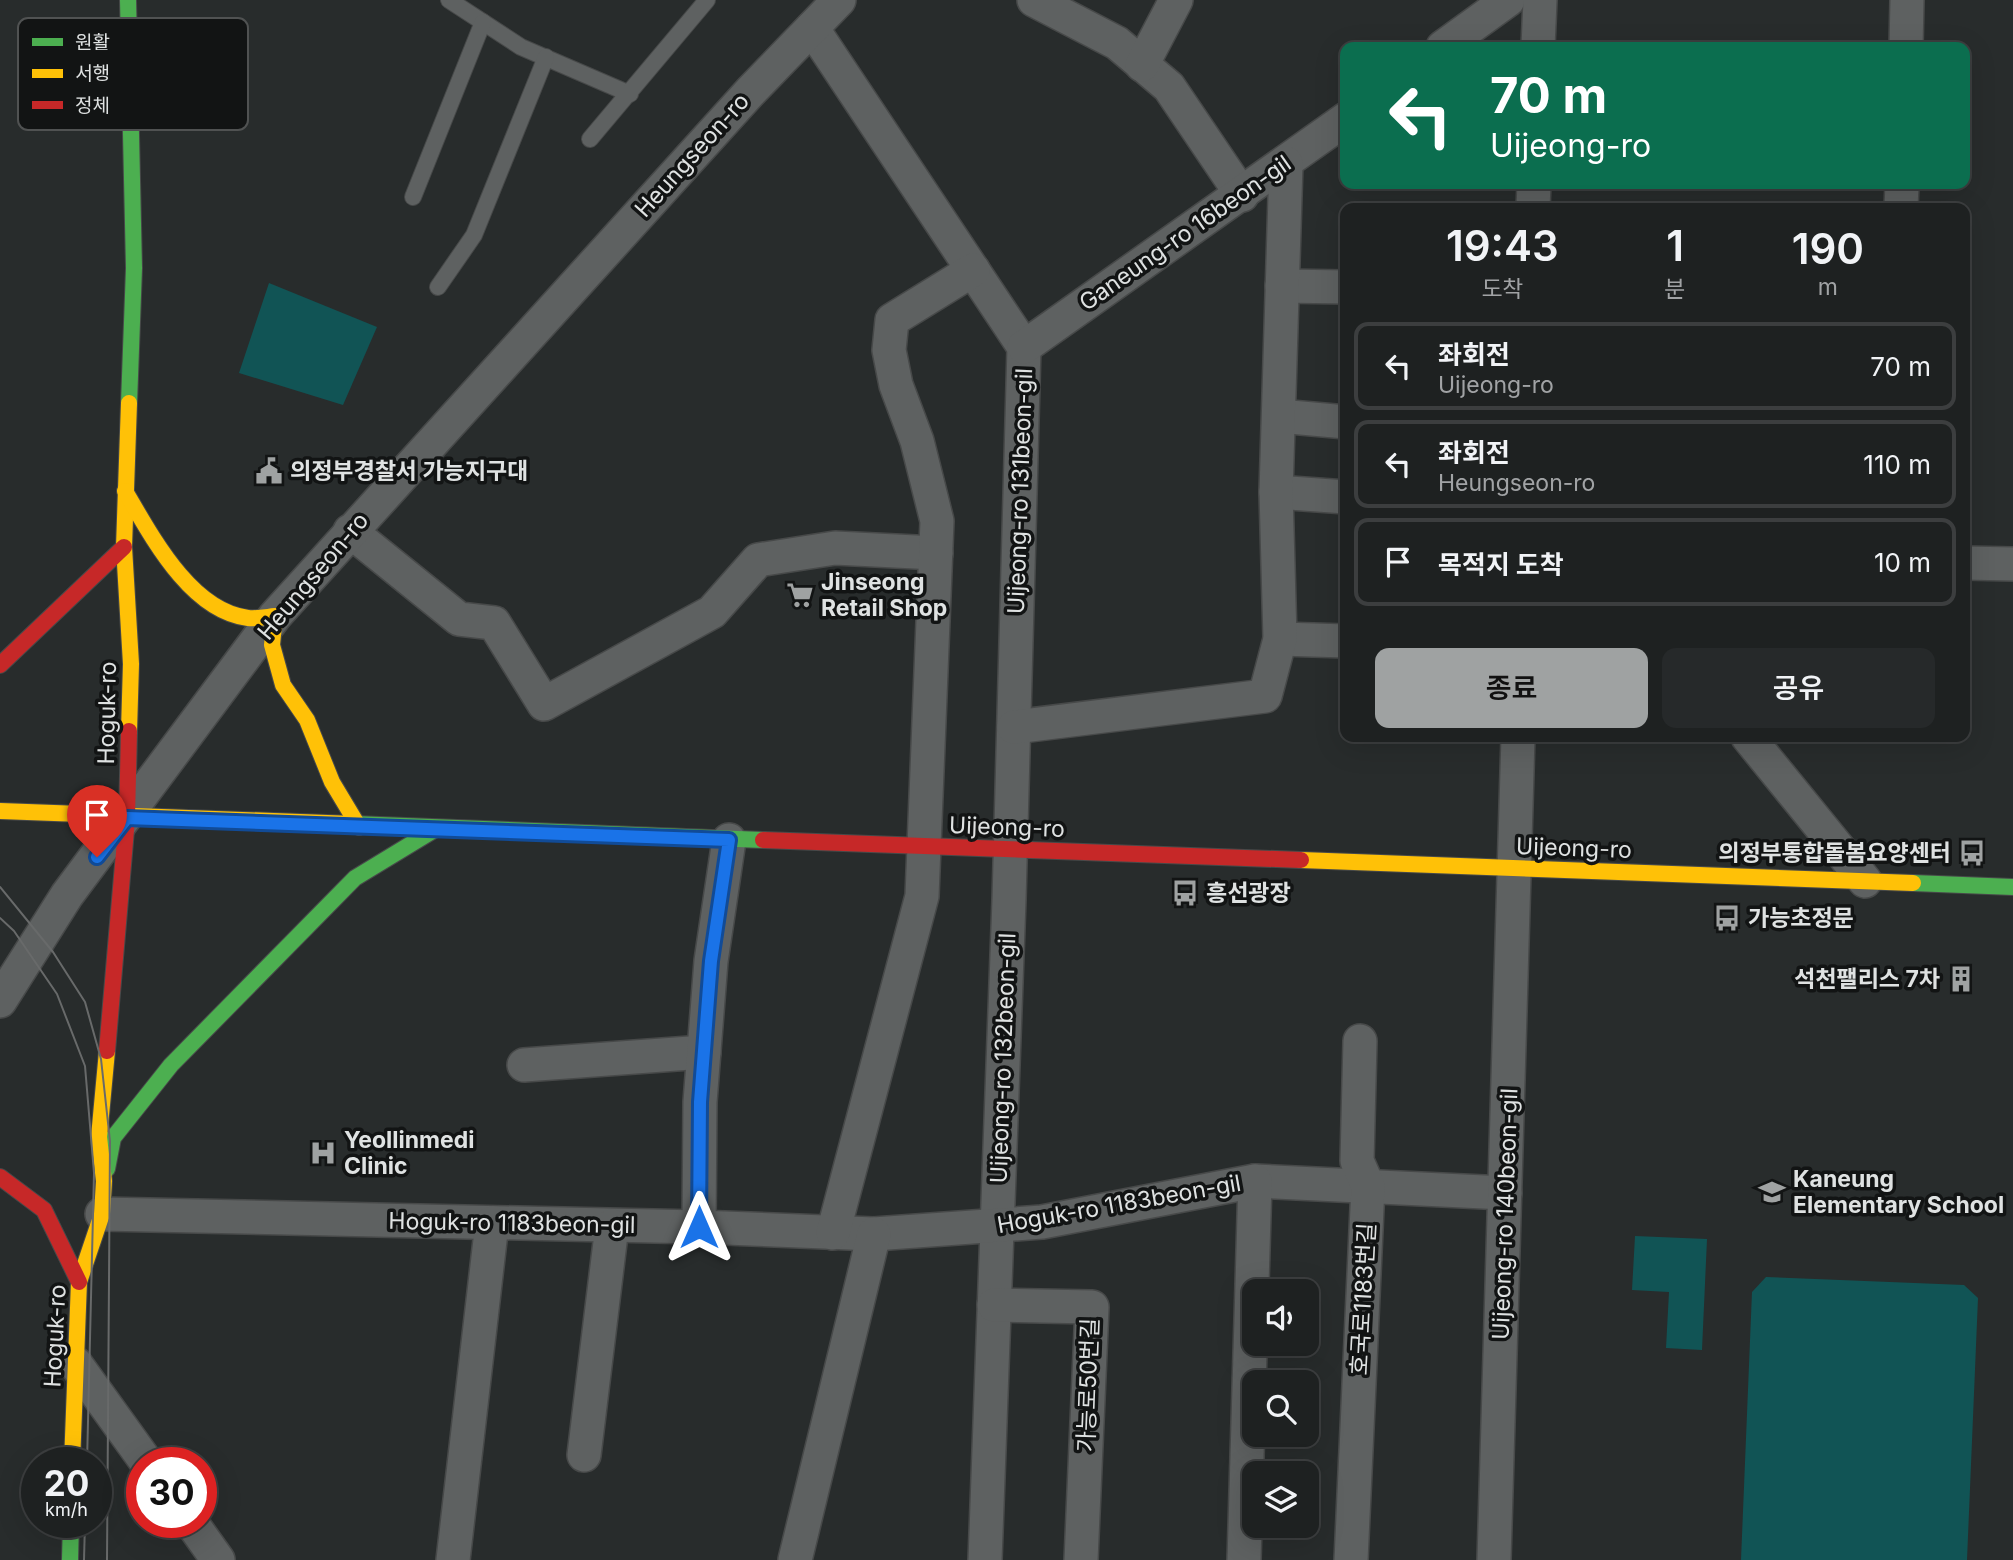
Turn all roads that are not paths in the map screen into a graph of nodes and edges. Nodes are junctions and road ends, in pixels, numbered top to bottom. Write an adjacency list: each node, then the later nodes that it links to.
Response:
1 (128, 0): 10 (street, Hoguk-ro)
2 (449, 0): 11 (lane)
3 (707, 0): 18 (lane)
4 (838, 0): 12 (street, Heungseon-ro)
5 (1034, 0): 17 (street)
6 (1175, 0): 17 (street)
7 (1508, 0): 13 (street)
8 (1540, 0): 14 (street)
9 (1907, 0): 15 (street)
10 (128, 18)
11 (483, 22): 16 (lane); 24 (lane)
12 (812, 28): 25 (street, Uijeong-ro 131beon-gil); 35 (street, Heungseon-ro)
13 (1450, 42)
14 (1538, 42)
15 (1906, 42)
16 (546, 58): 18 (lane); 27 (lane)
17 (1142, 65): 23 (street)
18 (630, 94): 21 (lane)
19 (1340, 123): 22 (street, Ganeung-ro 16beon-gil)
20 (131, 130): 32 (street, Hoguk-ro)
21 (590, 139)
22 (1286, 163): 23 (street, Ganeung-ro 16beon-gil); 26 (street)
23 (1242, 195): 29 (street, Ganeung-ro 16beon-gil)
24 (414, 197)
25 (973, 270): 29 (street, Uijeong-ro 131beon-gil); 37 (street)
26 (1282, 286): 28 (street); 30 (street)
27 (438, 287)
28 (1340, 287)
29 (1024, 347): 44 (street, Uijeong-ro 131beon-gil)
30 (1279, 416): 31 (street); 33 (street)
31 (1340, 421)
32 (125, 491): 36 (street, Hoguk-ro); 40 (street)
33 (1276, 492): 34 (street); 41 (street)
34 (1340, 497)
35 (350, 531): 37 (street); 40 (street, Heungseon-ro)
36 (124, 547): 43 (street); 48 (street, Hoguk-ro)
37 (936, 554): 52 (street)
38 (1970, 562): 39 (street)
39 (2013, 564)
40 (275, 616): 48 (street, Heungseon-ro); 49 (street)
41 (1280, 639): 42 (street); 44 (street)
42 (1340, 641)
43 (0, 665)
44 (1014, 727): 53 (street, Uijeong-ro 131beon-gil)
45 (1518, 742): 54 (street, Uijeong-ro 140beon-gil)
46 (1752, 742): 55 (street)
47 (0, 811): 48 (street, Uijeong-ro)
48 (127, 818): 49 (street, Uijeong-ro); 57 (street, Heungseon-ro); 62 (street, Hoguk-ro)
49 (359, 827): 50 (street, Uijeong-ro)
50 (434, 830): 51 (street, Uijeong-ro); 62 (street)
51 (729, 840): 52 (street, Uijeong-ro); 59 (street)
52 (925, 847): 53 (street, Uijeong-ro); 71 (street)
53 (1010, 850): 54 (street, Uijeong-ro); 70 (street, Uijeong-ro 132beon-gil)
54 (1516, 869): 55 (street, Uijeong-ro); 65 (street, Uijeong-ro 140beon-gil)
55 (1865, 881): 56 (street, Uijeong-ro)
56 (2013, 887)
57 (0, 1001)
58 (1360, 1041): 64 (street, 호국로1183번길)
59 (704, 1052): 60 (street); 69 (street)
60 (524, 1065)
61 (0, 1177): 73 (street)
62 (104, 1181): 66 (street, Hoguk-ro)
63 (1255, 1181): 64 (street, Hoguk-ro 1183beon-gil); 70 (street, Hoguk-ro 1183beon-gil); 87 (street)
64 (1368, 1186): 65 (street, Hoguk-ro 1183beon-gil); 88 (street, 호국로1183번길)
65 (1506, 1193): 89 (street, Uijeong-ro 140beon-gil)
66 (102, 1214): 67 (street, Hoguk-ro 1183beon-gil); 73 (street, Hoguk-ro)
67 (492, 1223): 68 (street, Hoguk-ro 1183beon-gil); 83 (street)
68 (612, 1226): 69 (street, Hoguk-ro 1183beon-gil); 78 (street)
69 (699, 1227): 71 (street, Hoguk-ro 1183beon-gil)
70 (997, 1227): 72 (street, Hoguk-ro 1183beon-gil); 74 (street, Uijeong-ro 132beon-gil)
71 (833, 1233): 72 (street, Hoguk-ro 1183beon-gil)
72 (874, 1234): 84 (street)
73 (79, 1282): 75 (street, Hoguk-ro)
74 (994, 1305): 85 (street, Uijeong-ro 132beon-gil); 86 (street, 가능로50번길)
75 (75, 1363): 76 (street, Hoguk-ro); 77 (street)
76 (72, 1447)
77 (135, 1447)
78 (584, 1455)
79 (71, 1538): 81 (street)
80 (202, 1538): 82 (street)
81 (70, 1560)
82 (218, 1560)
83 (453, 1560)
84 (795, 1560)
85 (985, 1560)
86 (1081, 1560)
87 (1244, 1560)
88 (1351, 1560)
89 (1494, 1560)

